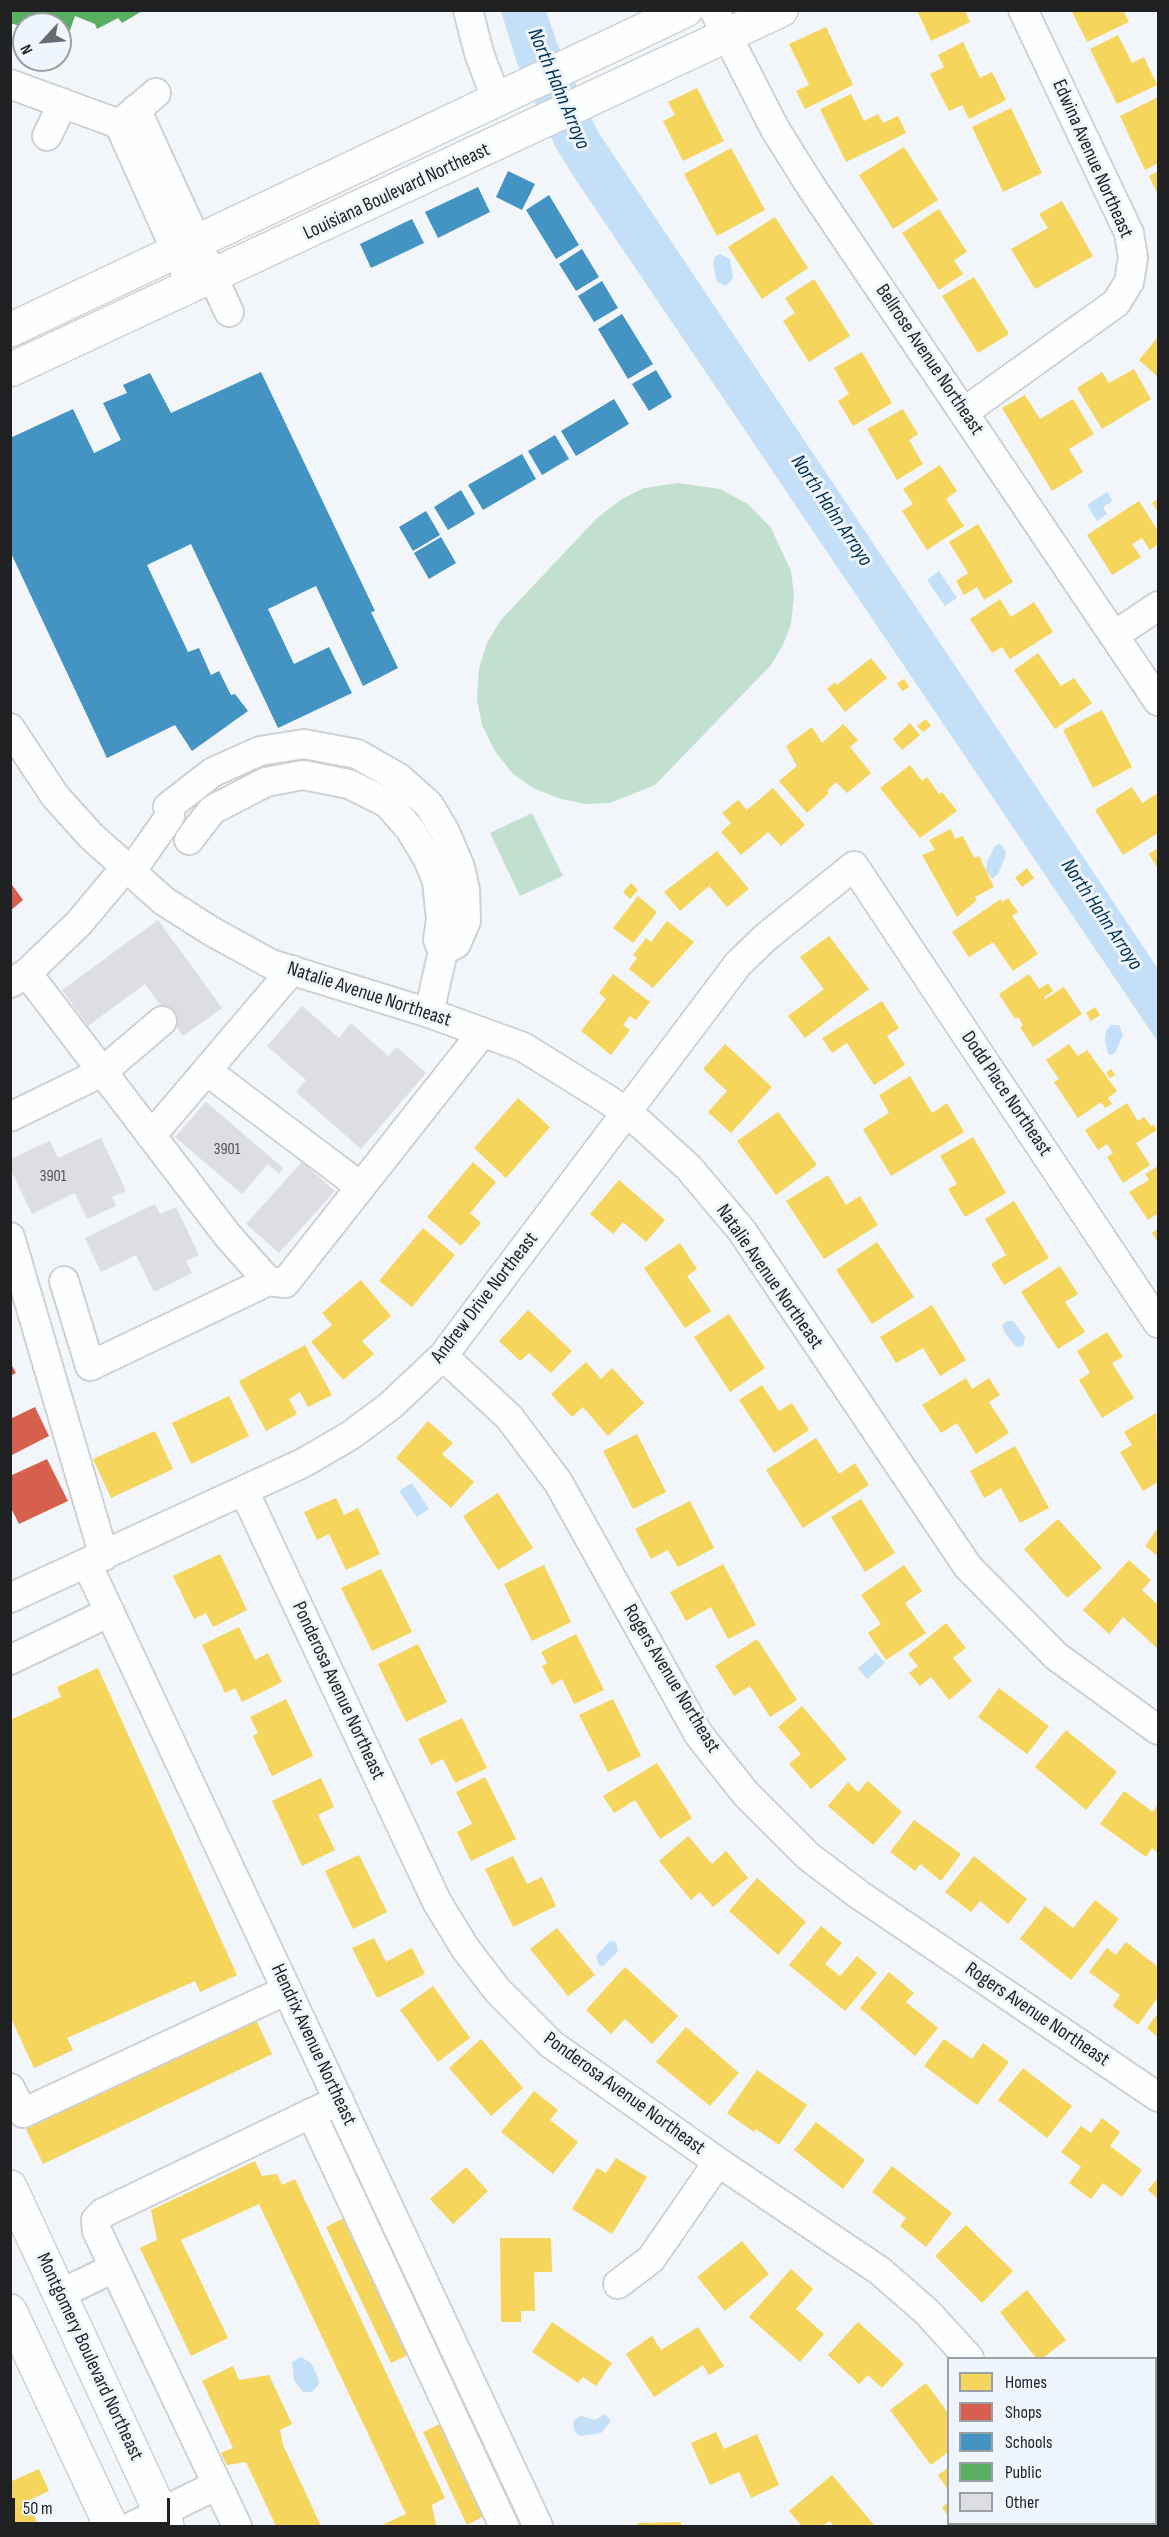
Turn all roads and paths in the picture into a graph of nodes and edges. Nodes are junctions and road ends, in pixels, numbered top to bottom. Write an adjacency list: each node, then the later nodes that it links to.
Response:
1 (468, 10): 7 (street)
2 (686, 10): 7 (main road, Louisiana Boulevard Northeast)
3 (781, 10): 5 (main road, Louisiana Boulevard Northeast)
4 (1023, 10): 15 (street, Edwina Avenue Northeast)
5 (721, 23): 11 (main road, Louisiana Boulevard Northeast); 15 (street, Bellrose Avenue Northeast)
6 (10, 84): 8 (street)
7 (509, 96): 10 (main road, Louisiana Boulevard Northeast)
8 (63, 103): 9 (street); 10 (street)
9 (47, 136)
10 (187, 246): 11 (street); 13 (main road, Louisiana Boulevard Northeast)
11 (203, 281): 12 (street); 14 (main road, Louisiana Boulevard Northeast)
12 (229, 312)
13 (10, 330)
14 (10, 370)
15 (964, 412): 17 (street, Bellrose Avenue Northeast)
16 (1158, 606): 17 (street)
17 (1115, 635): 18 (street, Bellrose Avenue Northeast)
18 (1158, 701)
19 (10, 728): 22 (street, Natalie Avenue Northeast)
20 (189, 840): 23 (street)
21 (854, 866): 31 (street, Andrew Drive Northeast); 38 (street, Dodd Place Northeast)
22 (124, 867): 23 (street); 24 (street, Natalie Avenue Northeast); 25 (street)
23 (444, 951): 26 (street)
24 (292, 970): 26 (street, Natalie Avenue Northeast); 29 (street)
25 (19, 978): 30 (street)
26 (429, 1013): 28 (street, Natalie Avenue Northeast)
27 (162, 1021): 30 (street)
28 (482, 1033): 31 (street, Natalie Avenue Northeast); 34 (street)
29 (207, 1071): 33 (street); 34 (street)
30 (102, 1072): 32 (street); 33 (street)
31 (625, 1112): 39 (street, Andrew Drive Northeast); 45 (street, Natalie Avenue Northeast)
32 (10, 1117)
33 (151, 1136): 37 (street)
34 (361, 1187): 37 (street)
35 (10, 1238): 41 (street, Hendrix Avenue Northeast)
36 (64, 1281): 37 (street)
37 (268, 1281)
38 (1158, 1323)
39 (443, 1356): 40 (street, Andrew Drive Northeast); 48 (street, Rogers Avenue Northeast)
40 (244, 1491): 41 (street, Andrew Drive Northeast); 52 (street, Ponderosa Avenue Northeast)
41 (96, 1560): 42 (street, Andrew Drive Northeast); 43 (street, Hendrix Avenue Northeast)
42 (10, 1598)
43 (110, 1612): 44 (street); 46 (street, Hendrix Avenue Northeast)
44 (10, 1660)
45 (1156, 1723)
46 (287, 1990): 47 (street); 49 (street, Hendrix Avenue Northeast)
47 (10, 2088)
48 (1158, 2097)
49 (339, 2100): 50 (street); 51 (street, Hendrix Avenue Northeast)
50 (311, 2113): 53 (street); 55 (street)
51 (365, 2156): 53 (street); 60 (street, Hendrix Avenue Northeast)
52 (718, 2162): 56 (street); 59 (street, Ponderosa Avenue Northeast)
53 (337, 2169): 61 (street)
54 (10, 2187): 57 (main road, Montgomery Boulevard Northeast)
55 (114, 2268): 57 (street); 62 (street)
56 (618, 2284)
57 (60, 2294): 63 (main road, Montgomery Boulevard Northeast)
58 (10, 2310): 64 (main road)
59 (968, 2357)
60 (512, 2469): 61 (street); 67 (street, Hendrix Avenue Northeast)
61 (483, 2483): 66 (street)
62 (217, 2485): 63 (street); 65 (street)
63 (154, 2522)
64 (111, 2526)
65 (237, 2526)
66 (504, 2526)
67 (538, 2526)

